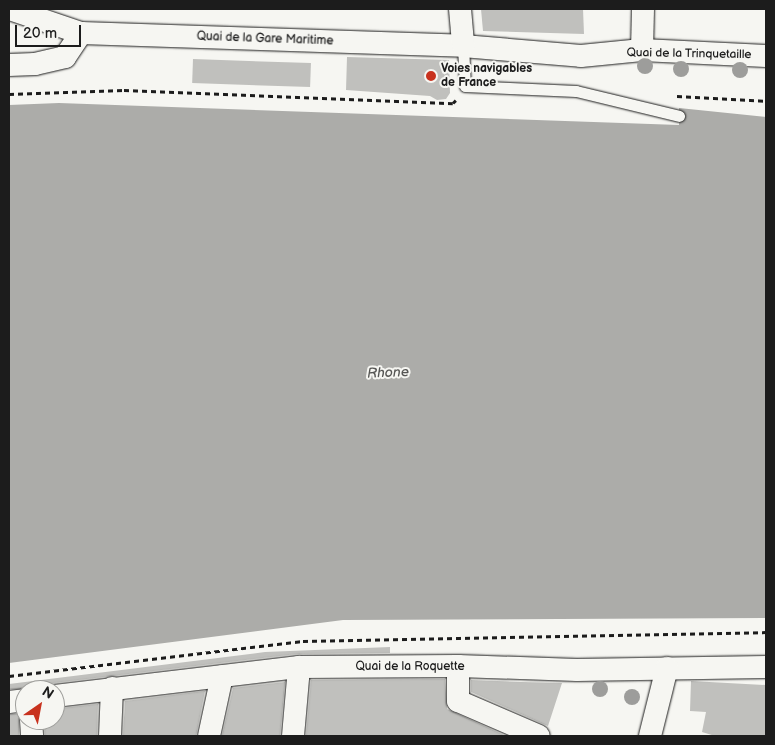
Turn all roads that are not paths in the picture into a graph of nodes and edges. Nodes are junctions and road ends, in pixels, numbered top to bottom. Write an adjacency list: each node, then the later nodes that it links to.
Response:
1 (10, 9): 4 (street, Quai de la Gare Maritime)
2 (460, 9): 5 (street)
3 (643, 9): 6 (street)
4 (81, 33): 5 (street, Quai de la Gare Maritime); 8 (street)
5 (463, 46): 6 (street, Quai de la Trinquetaille); 9 (lane)
6 (642, 50): 7 (street, Quai de la Trinquetaille)
7 (766, 56)
8 (9, 65)
9 (679, 116)
10 (458, 666): 11 (street, Quai de la Roquette); 13 (street, Quai de la Roquette); 20 (street)
11 (299, 667): 14 (street, Quai de la Roquette); 19 (street)
12 (766, 667): 13 (street, Quai de la Roquette)
13 (667, 668): 21 (street)
14 (222, 676): 15 (street, Quai de la Roquette); 18 (street)
15 (112, 688): 16 (street, Quai de la Roquette); 17 (street)
16 (65, 695)
17 (110, 736)
18 (209, 736)
19 (293, 736)
20 (539, 736)
21 (650, 736)

